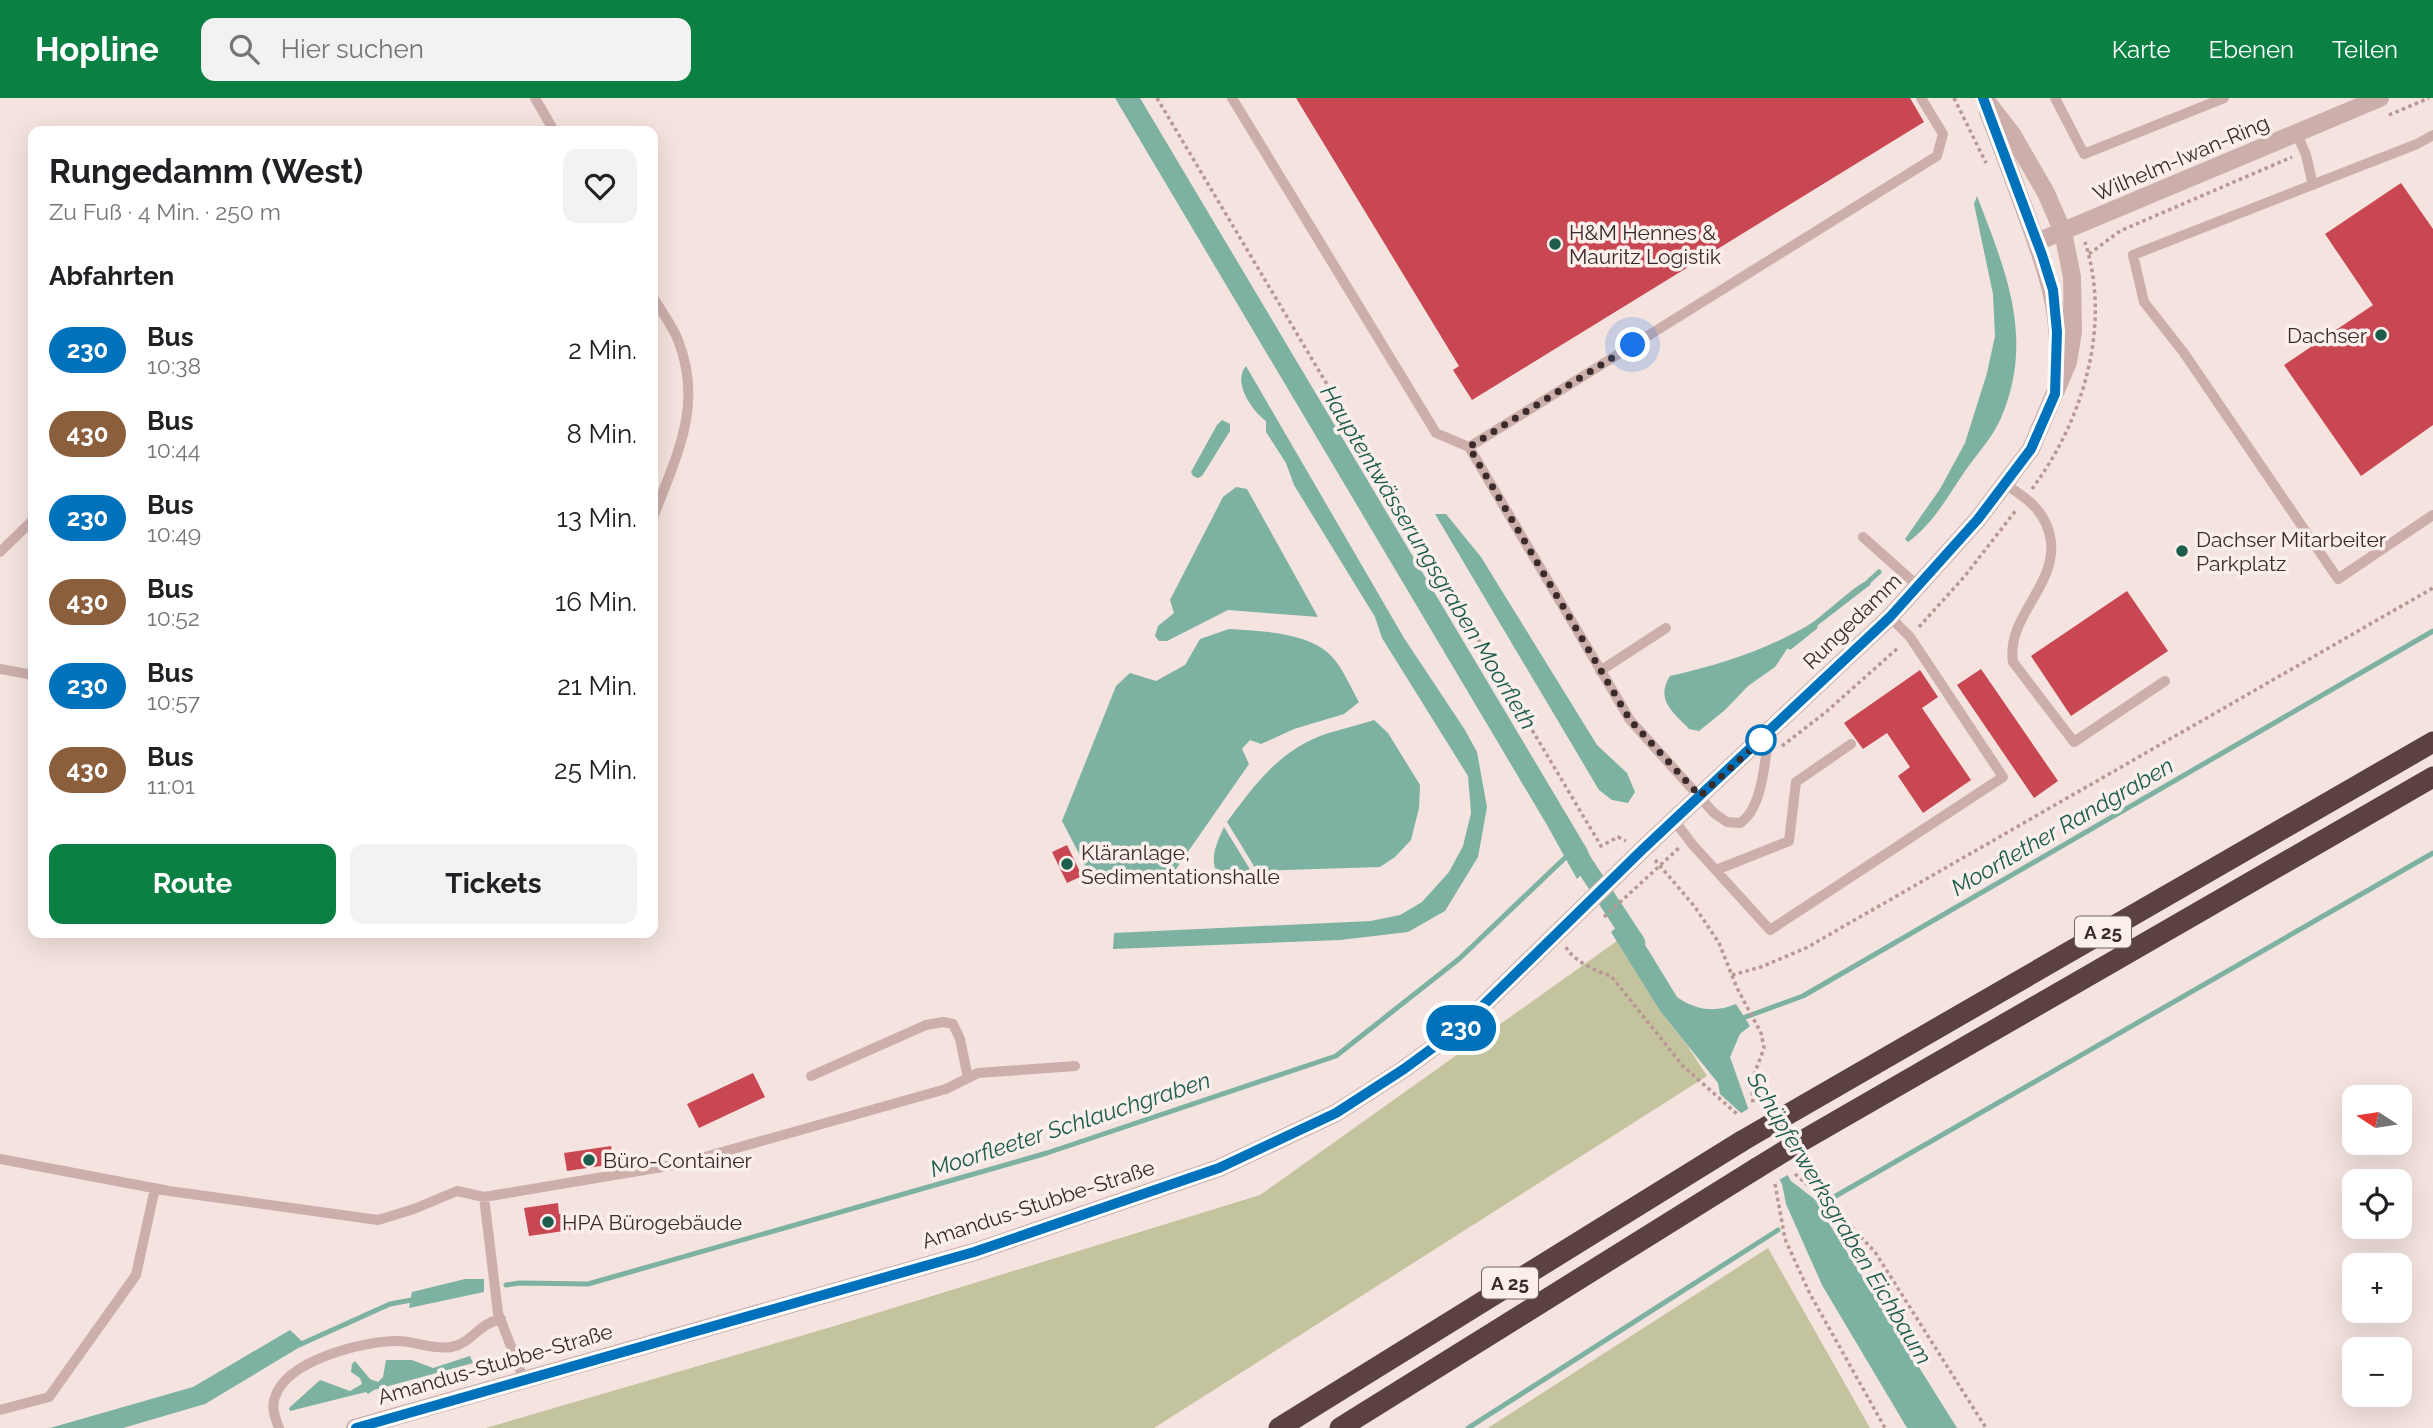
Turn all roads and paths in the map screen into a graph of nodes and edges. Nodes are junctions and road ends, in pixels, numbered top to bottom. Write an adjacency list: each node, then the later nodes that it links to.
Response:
1 (535, 98): 11 (lane)
2 (1157, 98): 47 (path)
3 (1232, 98): 22 (lane)
4 (1921, 98): 22 (lane)
5 (1984, 98): 17 (street, Rungedamm); 18 (street, Rungedamm)
6 (2055, 98): 7 (lane)
7 (2224, 98)
8 (2380, 98): 12 (street, Wilhelm-Iwan-Ring)
9 (2429, 98): 10 (path)
10 (2379, 120)
11 (551, 126)
12 (2297, 134): 14 (lane); 16 (street, Wilhelm-Iwan-Ring)
13 (2433, 135): 15 (lane)
14 (2305, 152): 15 (lane); 19 (path)
15 (2313, 185): 26 (lane)
16 (2080, 226): 17 (street, Wilhelm-Iwan-Ring); 19 (path)
17 (2063, 232): 18 (street, Wilhelm-Iwan-Ring); 21 (street, Rungedamm)
18 (2037, 242): 21 (street, Rungedamm)
19 (2089, 254): 24 (path)
20 (658, 306): 25 (lane)
21 (2055, 394): 23 (street, Rungedamm)
22 (1469, 447): 36 (lane)
23 (2006, 485): 24 (lane); 30 (street, Rungedamm)
24 (2026, 497): 34 (path); 38 (lane)
25 (658, 505)
26 (2433, 515)
27 (28, 525): 29 (lane)
28 (1863, 537): 30 (lane)
29 (0, 552)
30 (1919, 587): 32 (street, Rungedamm)
31 (2433, 588): 52 (path)
32 (1890, 617): 34 (lane); 39 (street, Rungedamm)
33 (1666, 628): 36 (lane)
34 (1910, 637): 42 (path); 49 (lane)
35 (0, 669): 37 (lane)
36 (1600, 671): 44 (lane)
37 (28, 674)
38 (2165, 681)
39 (1769, 733): 42 (lane); 44 (street, Rungedamm)
40 (2433, 742): 68 (highway, A 25, bridge)
41 (1851, 744): 49 (lane)
42 (1765, 760): 44 (lane)
43 (2433, 777): 69 (highway, A 25, bridge)
44 (1700, 796): 45 (street, Rungedamm)
45 (1674, 820): 46 (lane); 47 (street, Rungedamm)
46 (1688, 839): 48 (path); 49 (lane)
47 (1643, 849): 48 (path); 51 (street, Amandus-Stubbe-Straße)
48 (1660, 865): 50 (path); 52 (path)
49 (1716, 870)
50 (1604, 917)
51 (1559, 932): 57 (path); 64 (street, Amandus-Stubbe-Straße)
52 (1732, 975): 56 (path)
53 (1076, 1066): 55 (lane)
54 (811, 1076): 55 (lane)
55 (968, 1078): 62 (lane)
56 (1753, 1103)
57 (1737, 1114)
58 (0, 1159): 61 (lane)
59 (1794, 1174): 71 (path)
60 (1775, 1184): 70 (path)
61 (155, 1188): 62 (lane); 65 (lane)
62 (484, 1197): 63 (lane)
63 (501, 1319): 64 (lane); 66 (lane)
64 (524, 1380): 67 (street, Amandus-Stubbe-Straße)
65 (0, 1410)
66 (279, 1428)
67 (355, 1428)
68 (1279, 1428)
69 (1340, 1428)
70 (1885, 1428)
71 (1986, 1428)

